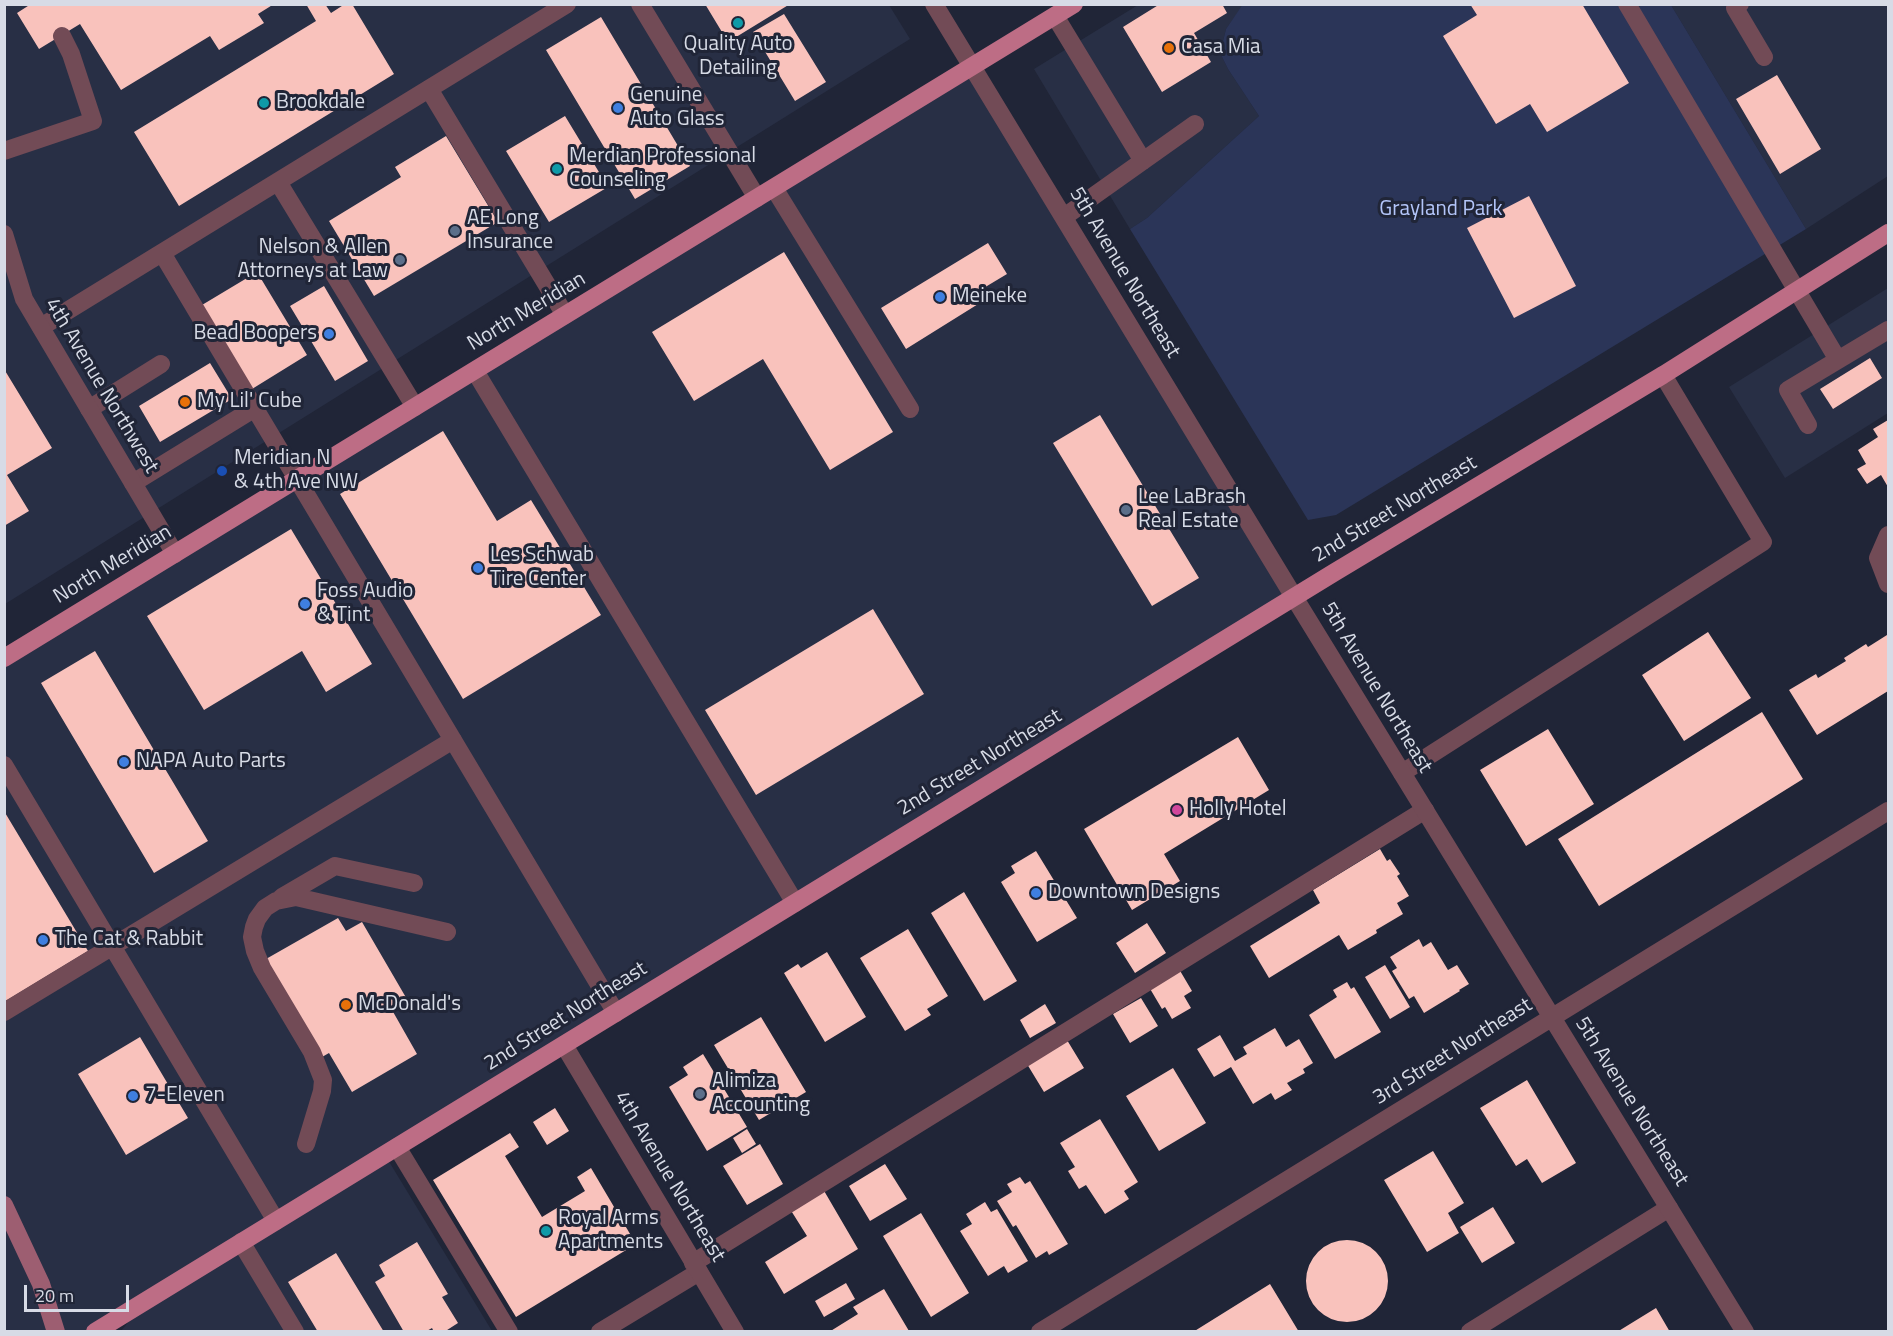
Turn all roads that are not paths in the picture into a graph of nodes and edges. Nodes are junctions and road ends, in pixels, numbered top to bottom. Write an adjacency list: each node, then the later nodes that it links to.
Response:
1 (567, 4): 10 (street)
2 (640, 4): 16 (street)
3 (934, 4): 9 (street, 5th Avenue Northeast)
4 (1627, 4): 21 (street)
5 (1740, 4): 8 (street)
6 (1065, 8): 9 (main road, North Meridian); 13 (street)
7 (62, 36): 12 (street)
8 (1764, 57)
9 (972, 66): 15 (main road, North Meridian); 17 (street, 5th Avenue Northeast)
10 (429, 89): 14 (street); 22 (street)
11 (1196, 124): 13 (street)
12 (4, 151)
13 (1143, 161): 17 (street)
14 (278, 182): 20 (street); 29 (street)
15 (774, 188): 16 (main road, North Meridian); 32 (street)
16 (757, 198): 22 (main road, North Meridian)
17 (1064, 217): 39 (street, 5th Avenue Northeast)
18 (1888, 233): 21 (main road, 2nd Street Northeast)
19 (4, 234): 23 (street, 4th Avenue Northwest)
20 (162, 253): 23 (street); 30 (street)
21 (1797, 289): 25 (street); 28 (main road, 2nd Street Northeast)
22 (565, 315): 27 (main road, North Meridian)
23 (40, 327): 31 (street, 4th Avenue Northwest)
24 (1888, 330): 25 (street)
25 (1838, 360): 33 (street)
26 (161, 364): 31 (street)
27 (475, 370): 29 (main road, North Meridian); 48 (street)
28 (1663, 375): 39 (main road, 2nd Street Northeast); 43 (street)
29 (414, 407): 34 (main road, North Meridian)
30 (255, 408): 34 (street); 35 (street)
31 (89, 409): 35 (street, 4th Avenue Northwest)
32 (910, 409)
33 (1808, 425)
34 (297, 479): 37 (main road, North Meridian); 41 (street)
35 (133, 483): 37 (street, 4th Avenue Northwest)
36 (1888, 535): 38 (street)
37 (175, 554): 40 (main road, North Meridian)
38 (1888, 584)
39 (1294, 597): 43 (street, 5th Avenue Northeast); 48 (main road, 2nd Street Northeast)
40 (4, 658)
41 (453, 740): 50 (street); 52 (street)
42 (4, 765): 50 (street)
43 (1402, 773): 44 (street, 5th Avenue Northeast)
44 (1425, 810): 53 (street, 5th Avenue Northeast); 61 (street)
45 (1888, 811): 53 (street, 3rd Street Northeast)
46 (414, 883): 47 (street)
47 (276, 901): 49 (street); 55 (street)
48 (795, 903): 52 (main road, 2nd Street Northeast)
49 (447, 932)
50 (113, 947): 51 (street); 59 (street)
51 (4, 1012)
52 (616, 1013): 54 (main road, 2nd Street Northeast)
53 (1552, 1017): 58 (street, 5th Avenue Northeast); 68 (street, 3rd Street Northeast)
54 (564, 1045): 56 (main road, 2nd Street Northeast); 61 (street, 4th Avenue Northeast)
55 (306, 1144)
56 (397, 1147): 59 (main road, 2nd Street Northeast); 65 (street)
57 (4, 1205): 62 (main road)
58 (1669, 1208): 69 (street); 70 (street, 5th Avenue Northeast)
59 (276, 1221): 60 (main road, 2nd Street Northeast)
60 (241, 1242): 63 (main road, 2nd Street Northeast); 64 (street)
61 (696, 1267): 66 (street); 67 (street, 4th Avenue Northeast)
62 (56, 1332)
63 (95, 1332)
64 (295, 1332)
65 (509, 1332)
66 (600, 1332)
67 (735, 1332)
68 (1040, 1332)
69 (1470, 1332)
70 (1745, 1332)

